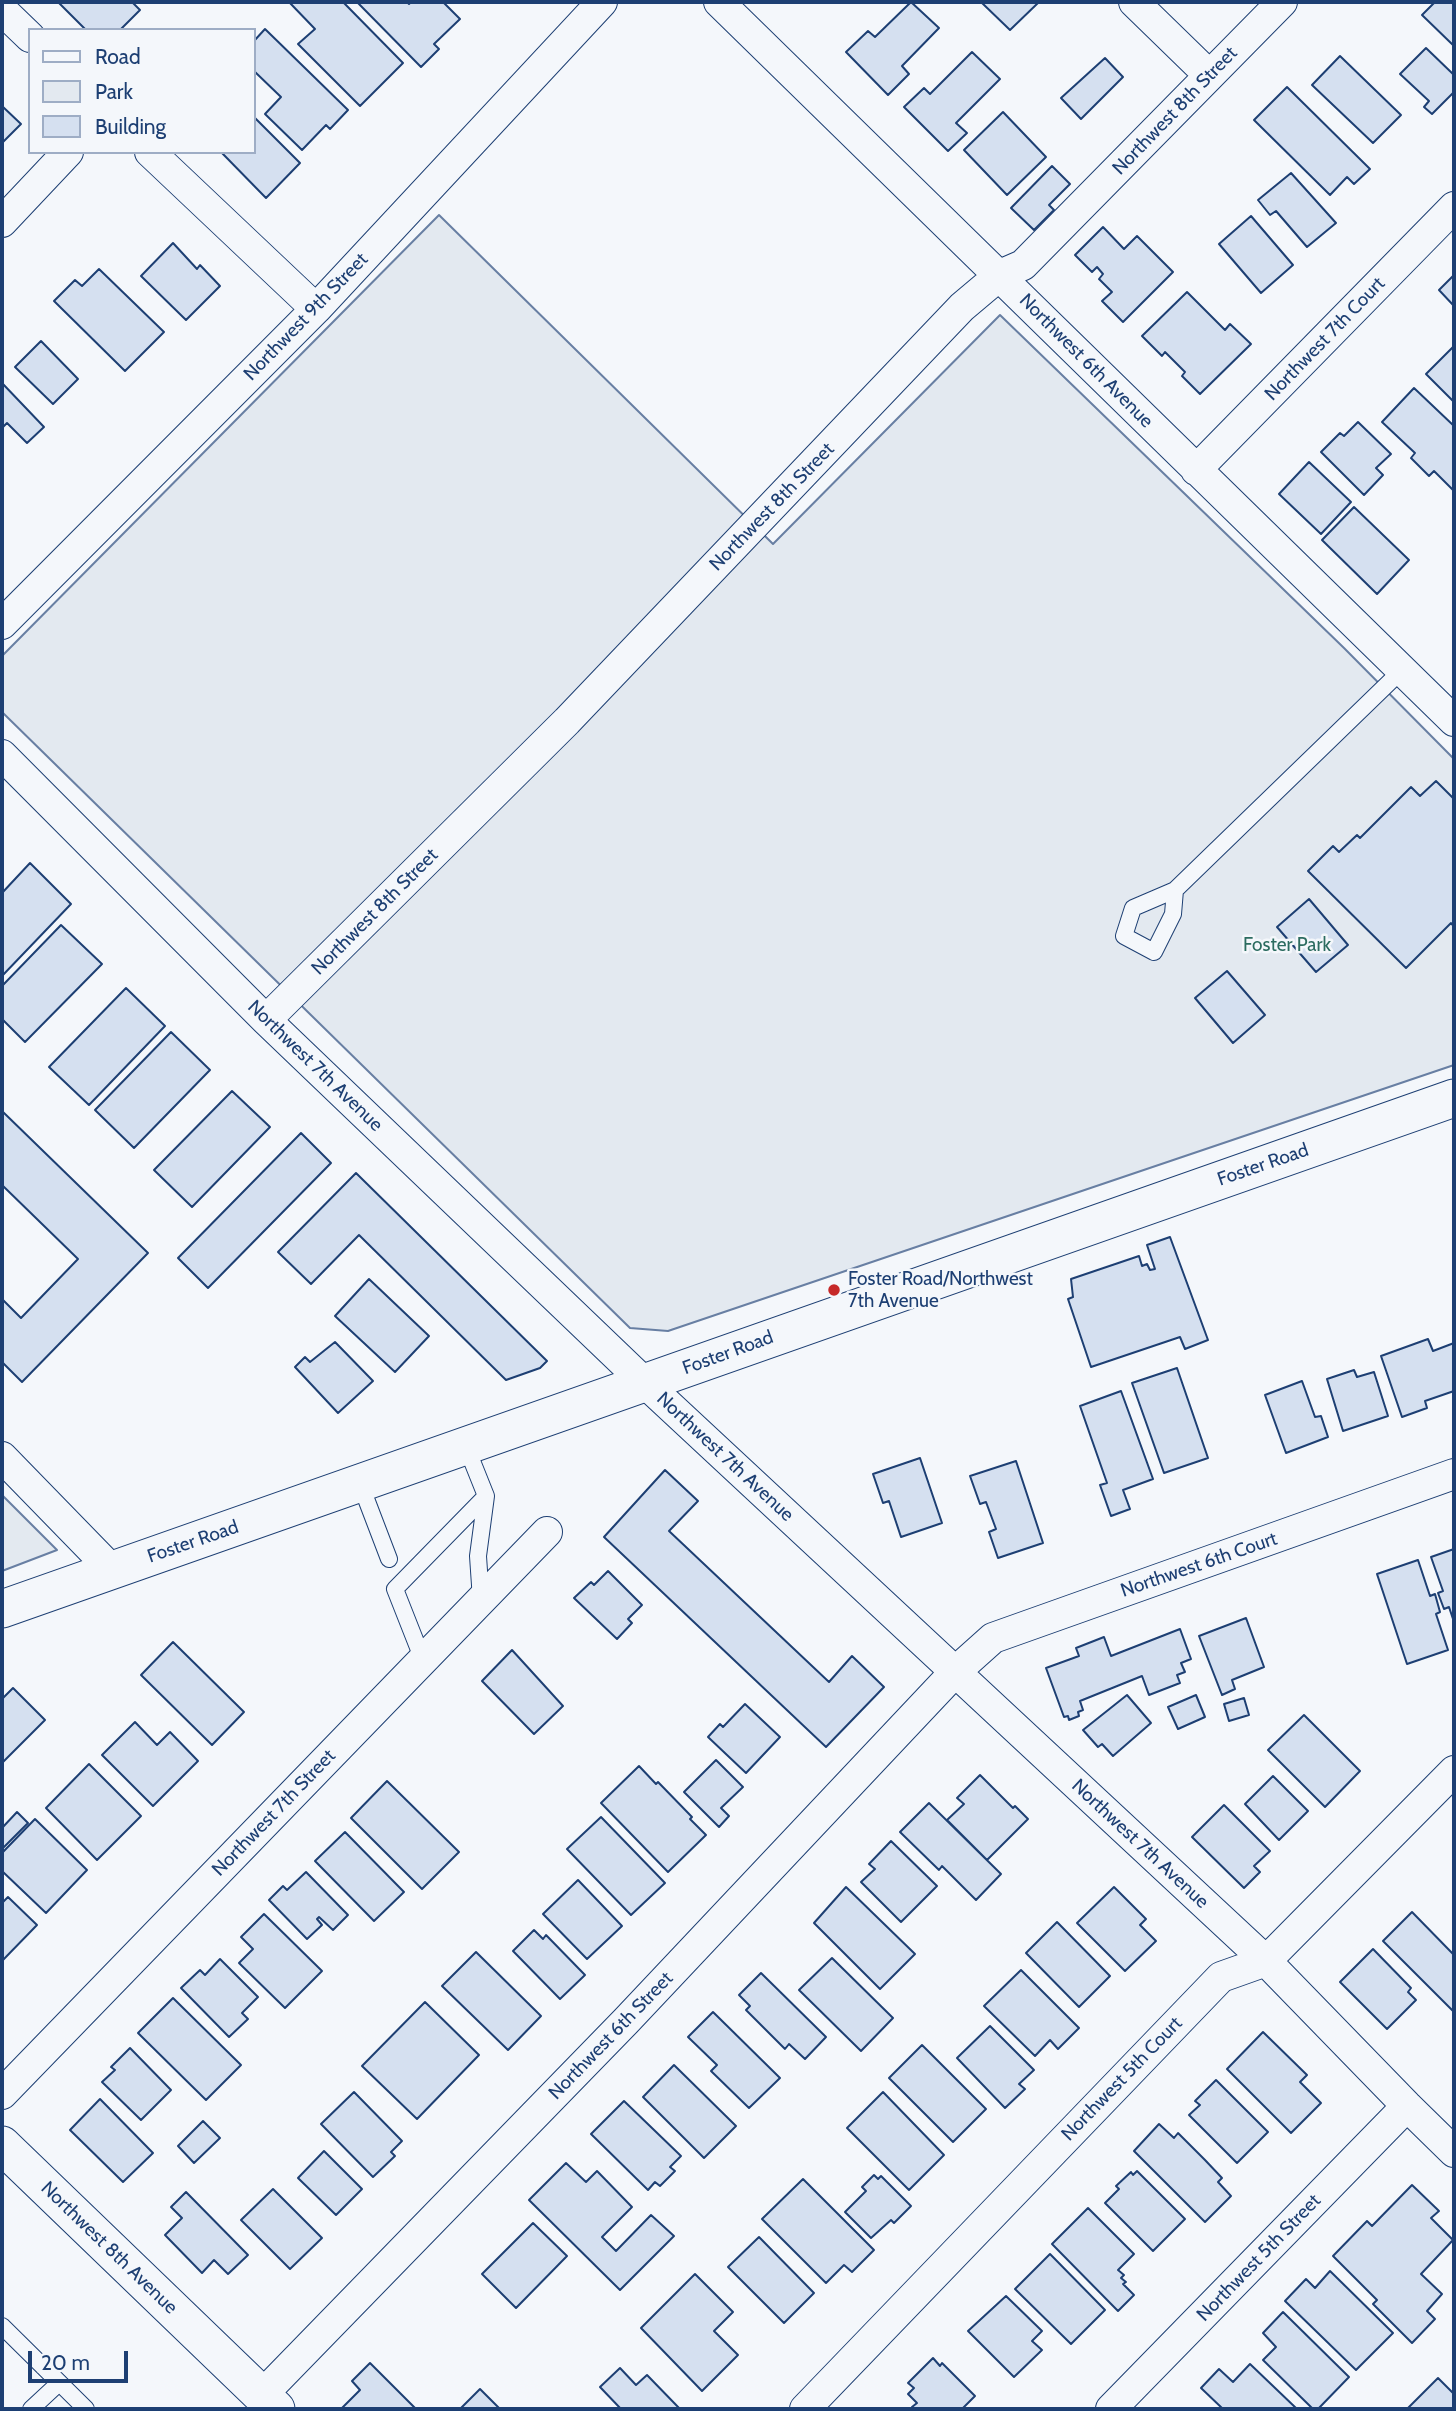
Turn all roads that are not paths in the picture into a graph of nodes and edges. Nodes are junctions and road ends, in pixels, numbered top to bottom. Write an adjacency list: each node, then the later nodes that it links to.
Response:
1 (602, 2): 13 (street, Northwest 9th Street)
2 (719, 2): 12 (street, Northwest 6th Avenue)
3 (1134, 2): 7 (street)
4 (1282, 2): 7 (street, Northwest 8th Street)
5 (2, 10): 6 (street)
6 (28, 35)
7 (1209, 75): 12 (street, Northwest 8th Street)
8 (66, 154): 11 (street)
9 (152, 154): 13 (street)
10 (1454, 207): 14 (street, Northwest 7th Court)
11 (2, 222)
12 (1000, 275): 14 (street, Northwest 6th Avenue); 20 (street, Northwest 8th Street)
13 (317, 309): 15 (street, Northwest 9th Street)
14 (1196, 470): 16 (street, Northwest 6th Avenue)
15 (2, 624)
16 (1401, 671): 17 (street, Northwest 6th Avenue); 19 (lane)
17 (1454, 721)
18 (2, 755): 20 (street, Northwest 7th Avenue)
19 (1175, 890)
20 (266, 1020): 22 (street, Northwest 7th Avenue)
21 (1454, 1098): 22 (street, Foster Road)
22 (645, 1383): 23 (street, Foster Road); 34 (street, Northwest 7th Avenue)
23 (466, 1446): 26 (street, Foster Road); 27 (lane)
24 (2, 1457): 30 (street)
25 (1454, 1475): 34 (street, Northwest 6th Court)
26 (360, 1483): 29 (lane); 30 (street, Foster Road)
27 (485, 1496): 31 (lane); 33 (lane)
28 (547, 1532): 31 (street, Northwest 7th Street)
29 (389, 1559)
30 (113, 1570): 32 (street, Foster Road)
31 (481, 1600): 33 (street, Northwest 7th Street)
32 (2, 1609)
33 (423, 1660): 37 (street, Northwest 7th Street)
34 (955, 1672): 36 (street, Northwest 7th Avenue); 43 (street, Northwest 6th Street)
35 (1454, 1771): 36 (street, Northwest 5th Court)
36 (1266, 1961): 38 (street, Northwest 7th Avenue); 46 (street, Northwest 5th Court)
37 (2, 2094)
38 (1406, 2106): 40 (street, Northwest 7th Avenue); 47 (street, Northwest 5th Street)
39 (2, 2146): 43 (street, Northwest 8th Avenue)
40 (1454, 2152)
41 (2, 2326): 42 (lane)
42 (59, 2383): 44 (lane); 45 (lane)
43 (269, 2402)
44 (31, 2409)
45 (86, 2409)
46 (805, 2409)
47 (1111, 2409)

